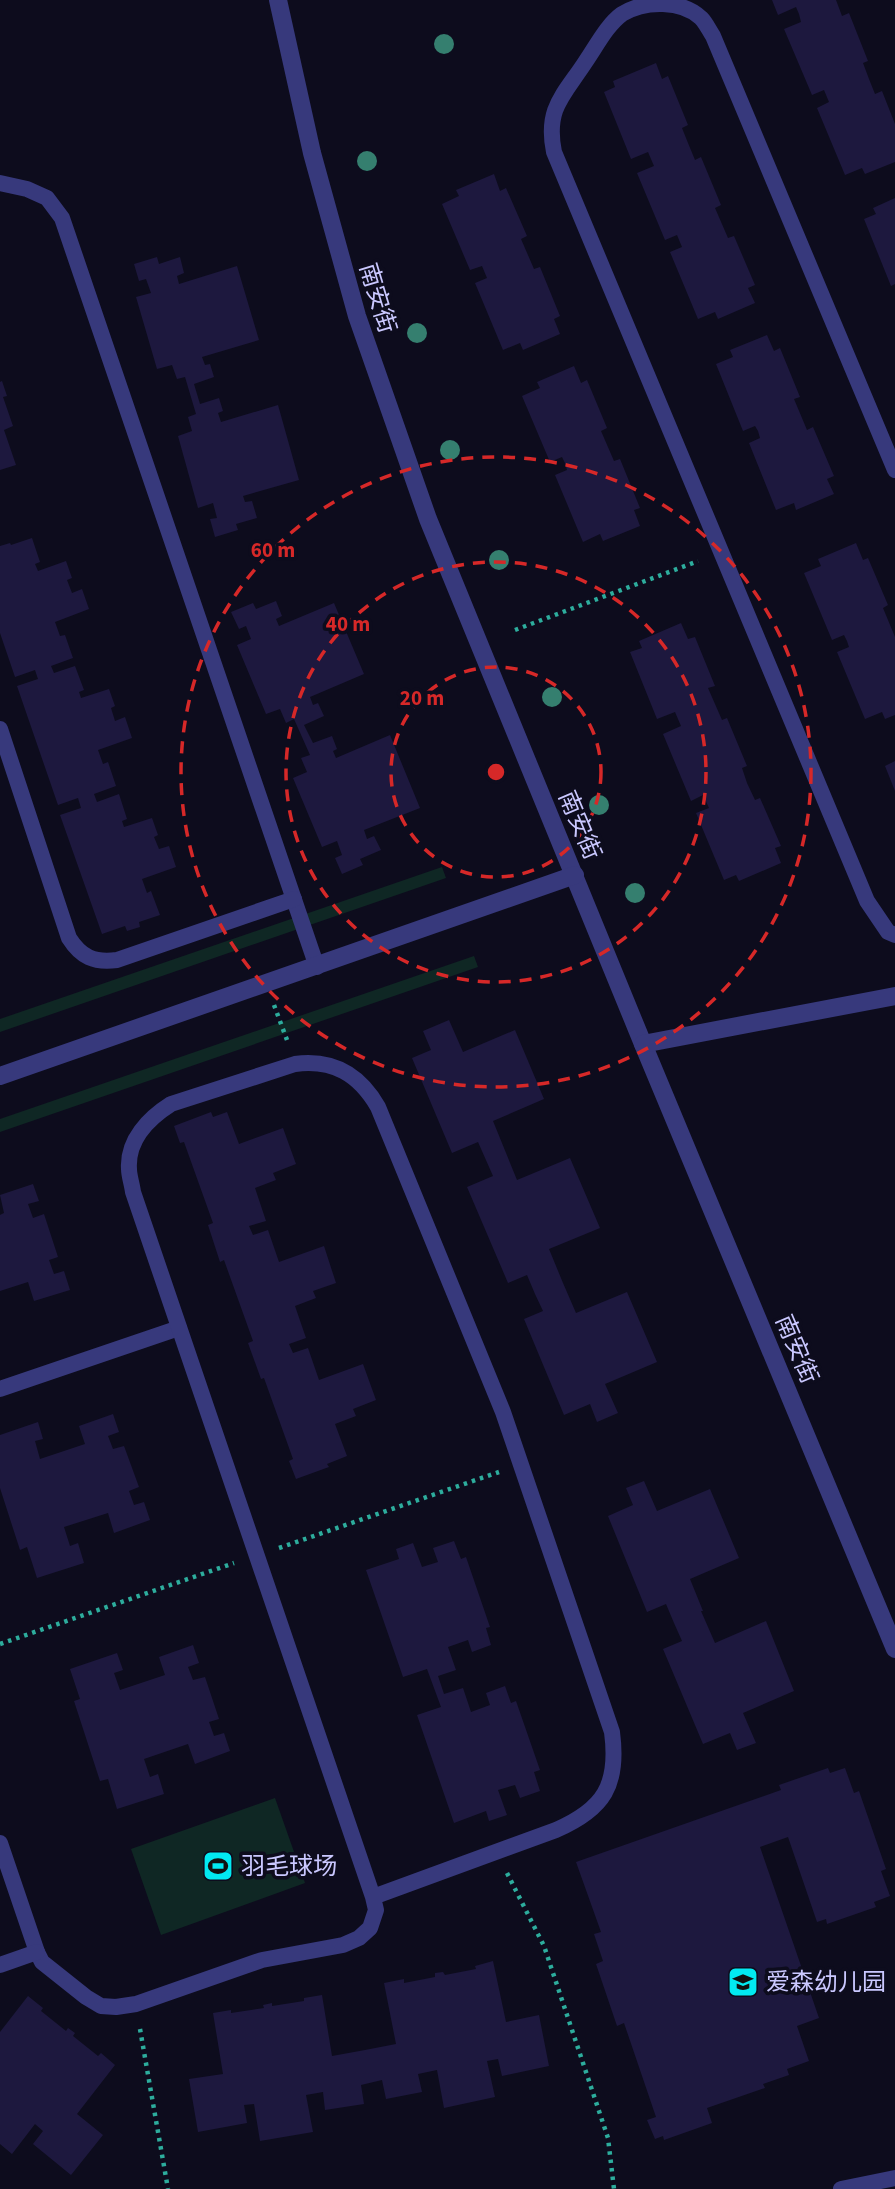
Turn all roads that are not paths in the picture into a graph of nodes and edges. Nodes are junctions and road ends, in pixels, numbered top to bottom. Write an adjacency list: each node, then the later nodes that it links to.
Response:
1 (278, 0): 5 (street, 南安街)
2 (0, 183): 6 (lane)
3 (895, 470): 7 (lane)
4 (0, 729): 6 (lane)
5 (575, 876): 8 (street); 10 (street, 南安街)
6 (294, 899): 8 (lane)
7 (895, 935)
8 (317, 967): 11 (street)
9 (895, 996): 10 (street)
10 (643, 1044): 14 (street, 南安街)
11 (0, 1076)
12 (179, 1328): 13 (lane); 17 (lane); 17 (lane)
13 (0, 1389)
14 (890, 1621): 15 (street, 南安街)
15 (895, 1649)
16 (0, 1843): 18 (lane)
17 (373, 1897): 18 (lane)
18 (37, 1952): 19 (lane)
19 (0, 1965)
20 (895, 2178): 21 (lane)
21 (841, 2189)

